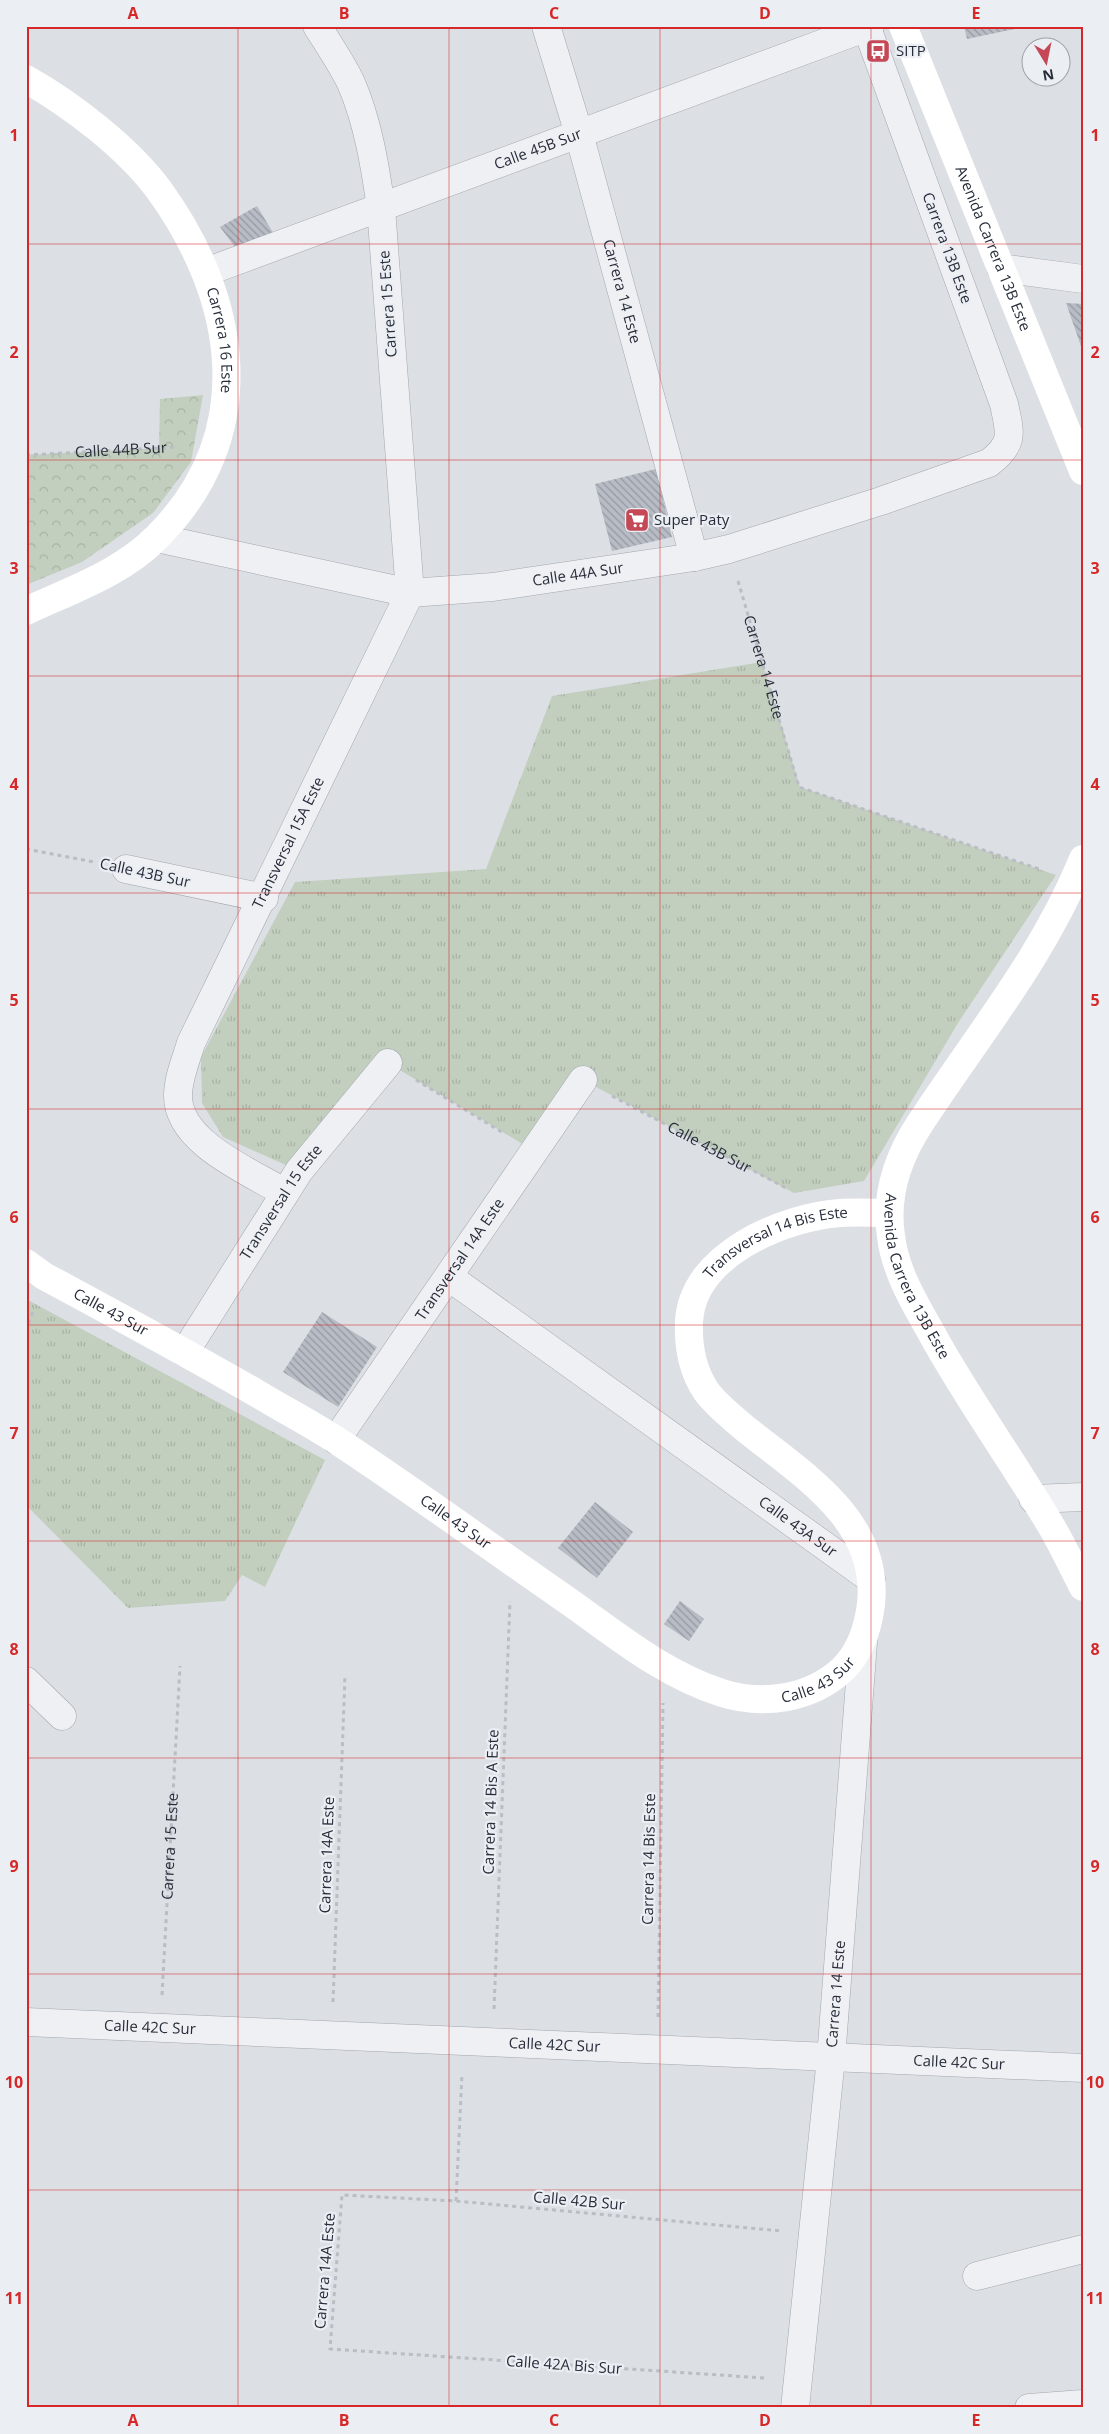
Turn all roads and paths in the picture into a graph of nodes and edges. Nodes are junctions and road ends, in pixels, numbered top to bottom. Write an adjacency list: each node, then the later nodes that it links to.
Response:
1 (317, 26): 7 (street, Carrera 15 Este)
2 (546, 26): 6 (street, Carrera 14 Este)
3 (903, 26): 8 (street, Avenida Carrera 13B Este)
4 (868, 27): 6 (street, Calle 45B Sur); 13 (street, Carrera 13B Este)
5 (26, 79): 9 (street, Carrera 16 Este)
6 (579, 134): 7 (street, Calle 45B Sur); 17 (street, Carrera 14 Este)
7 (381, 208): 9 (street, Calle 45B Sur); 18 (street, Carrera 15 Este)
8 (1001, 268): 10 (street); 14 (street, Avenida Carrera 13B Este)
9 (206, 272): 11 (street, Carrera 16 Este)
10 (1083, 279)
11 (215, 446): 12 (path, Calle 44B Sur); 15 (street, Carrera 16 Este)
12 (26, 454)
13 (989, 463): 16 (street, Calle 44A Sur)
14 (1083, 471)
15 (157, 538): 18 (street, Calle 44A Sur); 19 (street, Carrera 16 Este)
16 (729, 549): 17 (street, Calle 44A Sur); 22 (path, Carrera 14 Este)
17 (694, 557): 18 (street, Calle 44A Sur)
18 (410, 594): 23 (street, Transversal 15A Este)
19 (26, 611)
20 (26, 849): 21 (path, Calle 43B Sur)
21 (126, 868): 23 (street, Calle 43B Sur)
22 (1078, 870): 29 (street, Avenida Carrera 13B Este)
23 (264, 898): 27 (street, Transversal 15A Este)
24 (388, 1063): 26 (path); 27 (street, Transversal 15 Este)
25 (583, 1080): 26 (street, Transversal 14A Este); 28 (path, Calle 43B Sur)
26 (534, 1152): 31 (street, Transversal 14A Este)
27 (286, 1193): 33 (street, Transversal 15 Este)
28 (837, 1213): 29 (street, Transversal 14 Bis Este); 32 (street, Transversal 14 Bis Este)
29 (889, 1213): 36 (street, Avenida Carrera 13B Este)
30 (35, 1270): 33 (street, Calle 43 Sur)
31 (448, 1277): 34 (street, Transversal 14A Este); 38 (street, Calle 43A Sur)
32 (690, 1312): 38 (street, Calle 43A Sur)
33 (185, 1352): 34 (street, Calle 43 Sur)
34 (336, 1440): 37 (street, Calle 43 Sur)
35 (1083, 1497): 36 (street)
36 (1033, 1499): 39 (street, Avenida Carrera 13B Este)
37 (512, 1562): 42 (street, Calle 43 Sur); 50 (path, Carrera 14 Bis A Este)
38 (871, 1579): 40 (street, Carrera 14 Este)
39 (1083, 1587)
40 (862, 1643): 42 (street, Calle 43 Sur); 52 (street, Carrera 14 Este)
41 (180, 1666): 47 (path, Carrera 15 Este)
42 (663, 1668): 51 (path, Carrera 14 Bis Este)
43 (345, 1676): 48 (path, Carrera 14A Este)
44 (26, 1681): 45 (street)
45 (62, 1716)
46 (26, 2022): 47 (street, Calle 42C Sur)
47 (160, 2028): 48 (street, Calle 42C Sur)
48 (331, 2036): 49 (street, Calle 42C Sur)
49 (464, 2042): 50 (street, Calle 42C Sur); 55 (path)
50 (493, 2042): 51 (street, Calle 42C Sur)
51 (657, 2050): 52 (street, Calle 42C Sur)
52 (831, 2058): 53 (street, Calle 42C Sur); 56 (street, Carrera 14 Este)
53 (1083, 2068)
54 (342, 2195): 55 (path, Calle 42B Sur); 59 (path, Carrera 14A Este)
55 (456, 2201): 56 (path, Calle 42B Sur)
56 (813, 2234): 60 (street, Carrera 14 Este)
57 (1083, 2249): 58 (street)
58 (977, 2276)
59 (330, 2349): 60 (path, Calle 42A Bis Sur)
60 (798, 2380): 62 (street, Carrera 14 Este)
61 (1083, 2404): 63 (street)
62 (795, 2408)
63 (1029, 2408)

